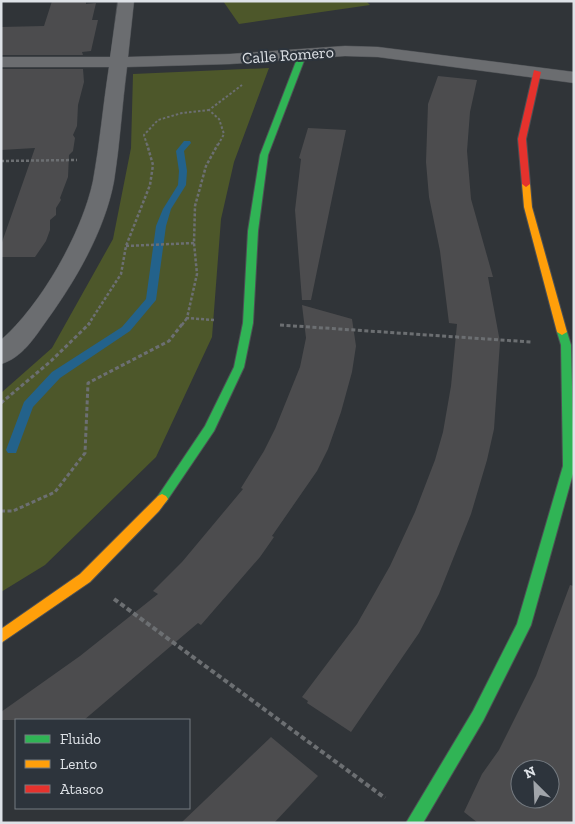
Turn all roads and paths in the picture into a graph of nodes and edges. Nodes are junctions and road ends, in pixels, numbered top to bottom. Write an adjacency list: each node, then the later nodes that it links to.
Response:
1 (126, 1): 4 (street)
2 (303, 53): 4 (street, Calle Romero); 5 (street, Calle Romero); 13 (street)
3 (1, 62): 4 (street, Calle Romero)
4 (118, 62): 8 (street)
5 (537, 72): 6 (street, Calle Romero); 14 (street)
6 (574, 78)
7 (246, 82): 10 (path)
8 (106, 160): 9 (path); 15 (street)
9 (1, 161)
10 (194, 244): 11 (path); 12 (path)
11 (126, 246)
12 (187, 318): 13 (path); 16 (path)
13 (248, 323): 14 (path); 17 (street)
14 (566, 344): 19 (street)
15 (1, 355)
16 (1, 511)
17 (85, 578): 18 (street); 19 (path)
18 (1, 637)
19 (415, 822)

